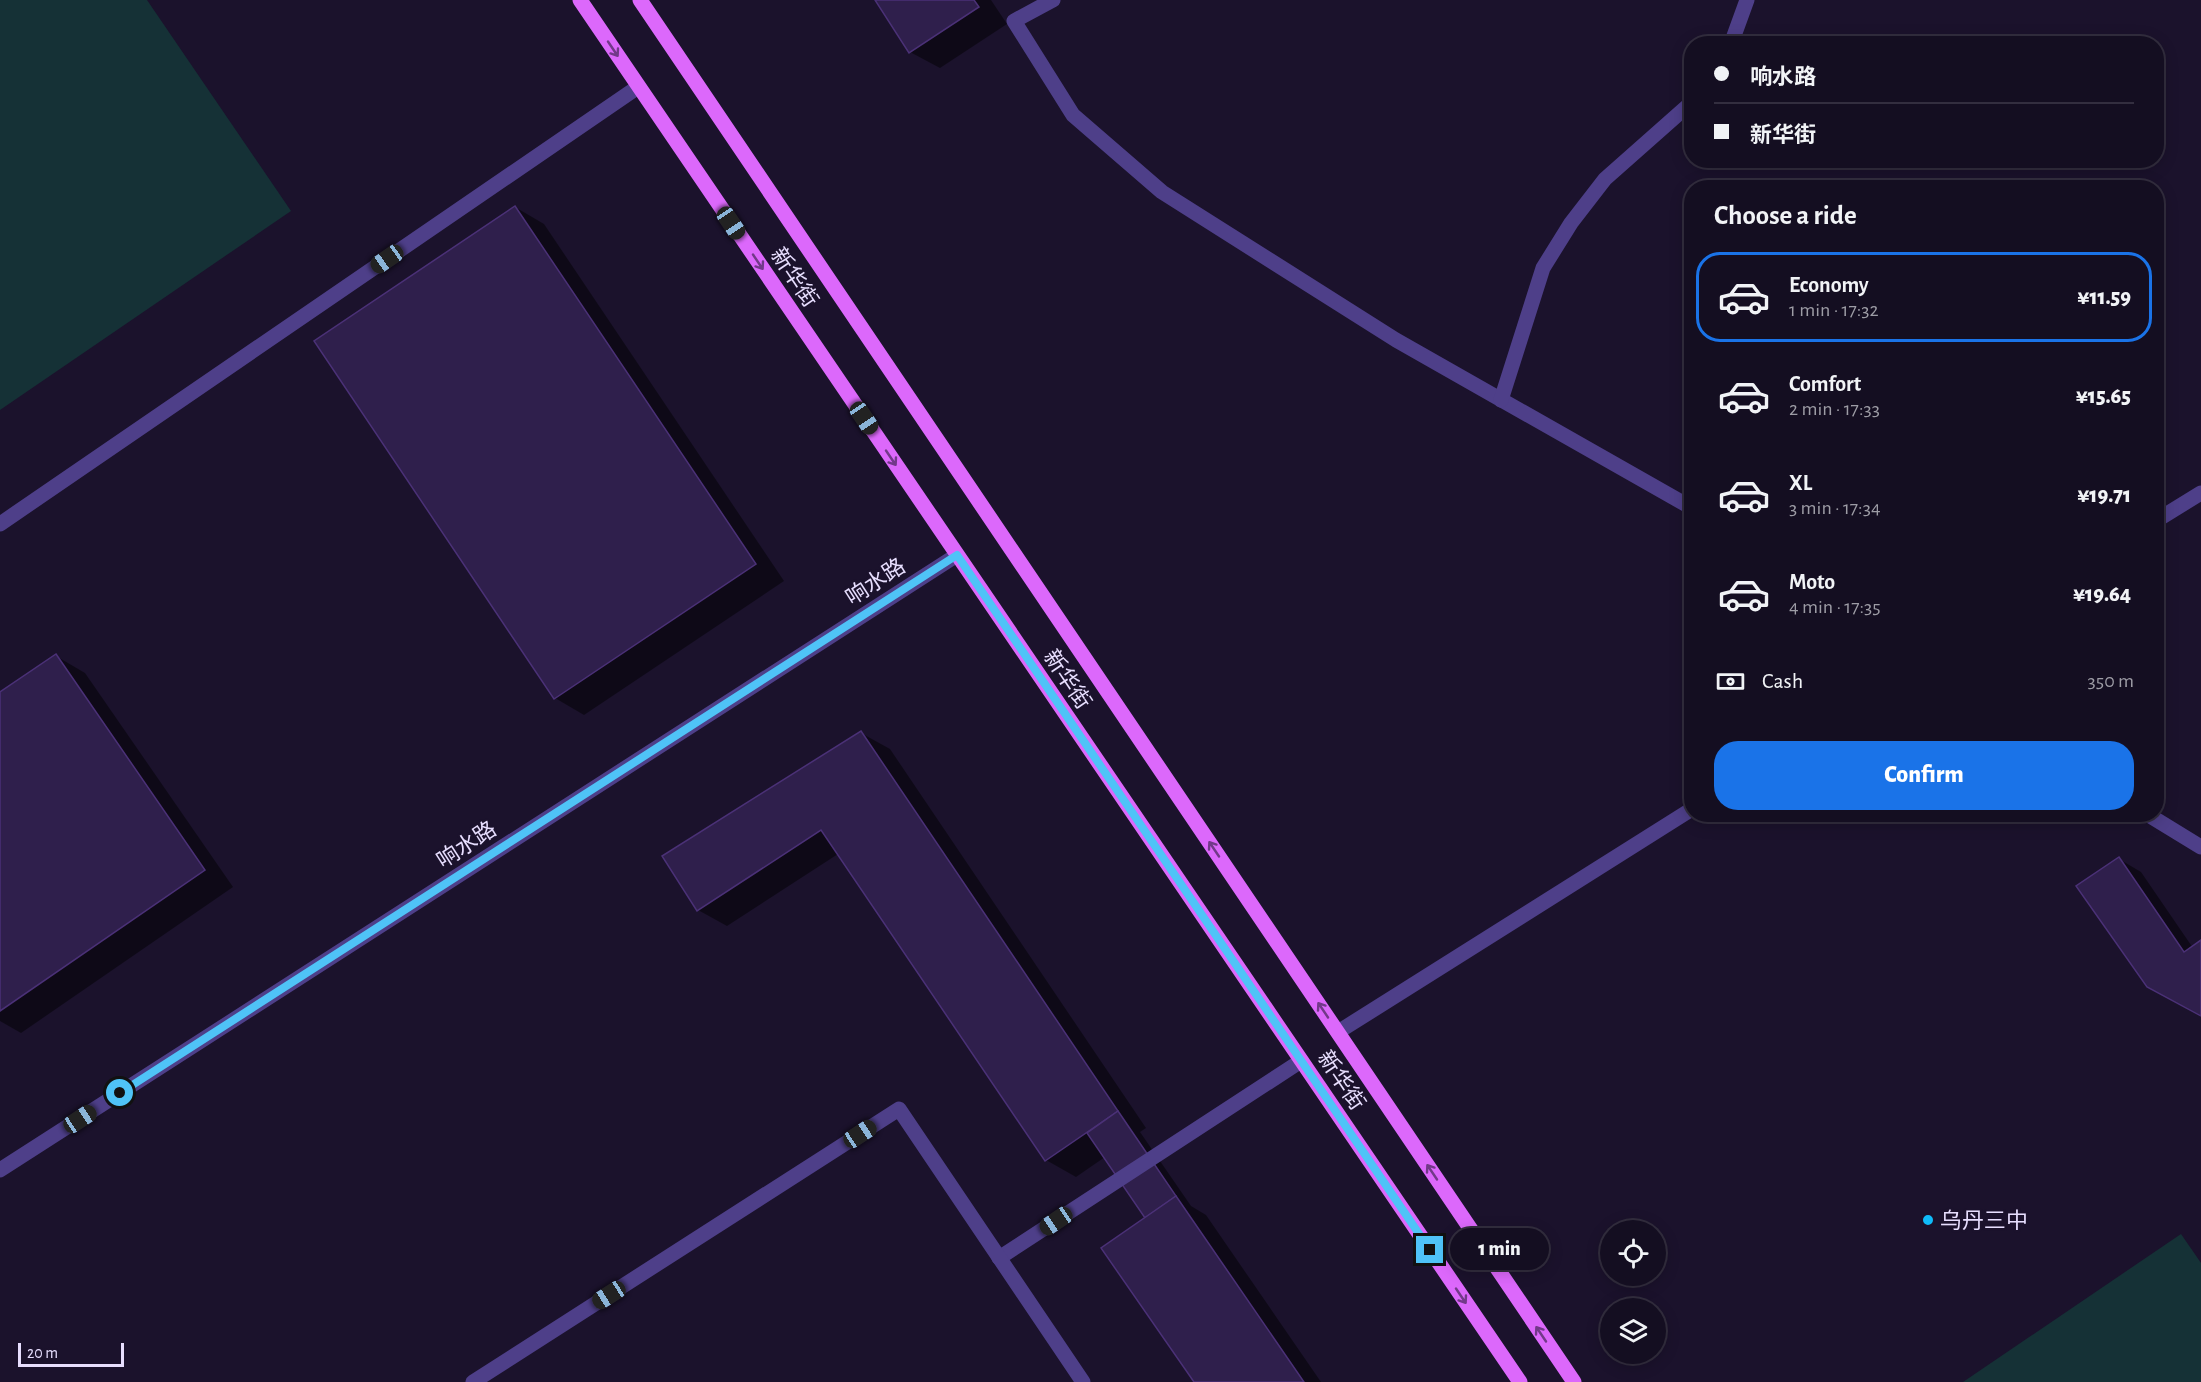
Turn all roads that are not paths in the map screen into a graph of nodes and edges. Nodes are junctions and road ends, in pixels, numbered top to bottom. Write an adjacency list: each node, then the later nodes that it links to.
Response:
1 (580, 0): 6 (main road, 新华街, one-way to 6)
2 (640, 0): 17 (main road, 新华街, one-way to 2)
3 (1053, 0): 8 (street)
4 (1747, 0): 5 (street)
5 (1734, 36)
6 (638, 87): 12 (street); 13 (main road, 新华街, one-way to 13)
7 (1684, 109): 8 (street)
8 (1501, 400): 10 (street)
9 (2201, 493): 11 (street)
10 (1684, 503)
11 (2164, 516)
12 (0, 524)
13 (957, 555): 18 (main road, 新华街); 19 (street, 响水路)
14 (1684, 814): 17 (street)
15 (2160, 822): 16 (street)
16 (2201, 847)
17 (1338, 1032): 24 (main road, 新华街, one-way to 17)
18 (1301, 1061): 20 (street); 23 (main road, 新华街, one-way to 23)
19 (0, 1170)
20 (999, 1258): 21 (street); 22 (street)
21 (473, 1382)
22 (1083, 1382)
23 (1520, 1382)
24 (1574, 1382)

